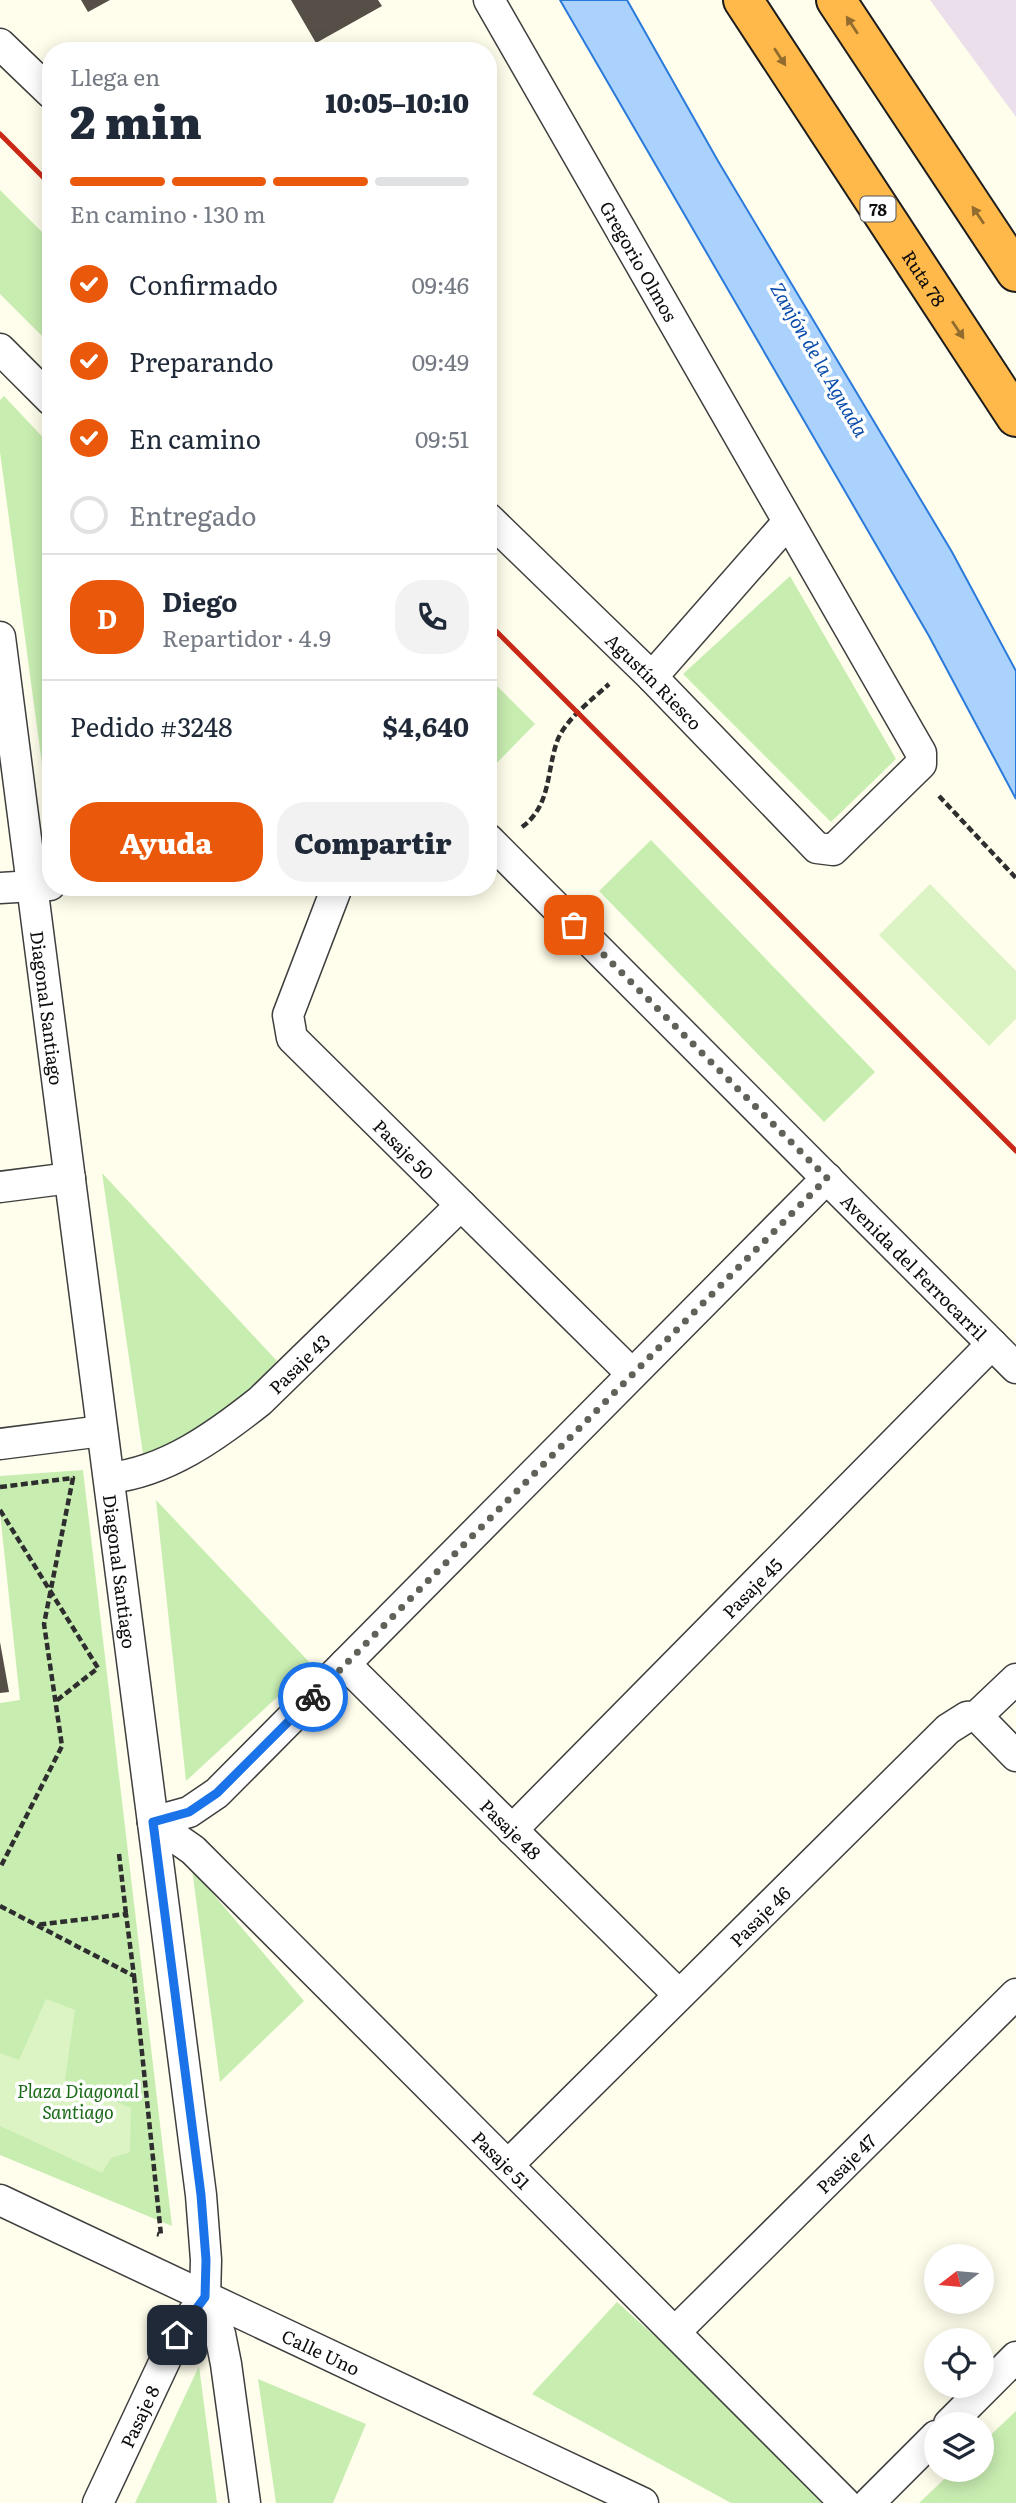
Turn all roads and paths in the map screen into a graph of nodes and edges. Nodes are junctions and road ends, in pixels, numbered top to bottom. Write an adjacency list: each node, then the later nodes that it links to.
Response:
1 (489, 0): 10 (street, Gregorio Olmos)
2 (743, 0): 9 (highway, Ruta 78 / 78, one-way to 9)
3 (836, 0): 6 (highway, one-way to 3)
4 (0, 44): 5 (street)
5 (42, 84)
6 (1016, 272)
7 (0, 349): 8 (street)
8 (42, 391)
9 (1016, 417)
10 (788, 522): 13 (street); 14 (street, Gregorio Olmos)
11 (497, 527): 13 (street, Agustín Riesco)
12 (0, 637): 18 (street, Diagonal Santiago)
13 (643, 668): 14 (street, Agustín Riesco); 15 (path)
14 (918, 763): 17 (path)
15 (497, 841)
16 (497, 851): 22 (street, Avenida del Ferrocarril)
17 (1016, 878)
18 (41, 886): 19 (street); 21 (street, Diagonal Santiago)
19 (0, 888)
20 (334, 896): 24 (street, Pasaje 50)
21 (70, 1178): 23 (street); 28 (street, Diagonal Santiago)
22 (827, 1178): 25 (street, Avenida del Ferrocarril); 27 (street)
23 (0, 1187)
24 (461, 1205): 27 (street, Pasaje 50); 30 (street, Pasaje 43)
25 (992, 1344): 26 (street, Avenida del Ferrocarril); 40 (street, Pasaje 45)
26 (1016, 1367)
27 (632, 1374): 34 (street)
28 (102, 1431): 29 (street); 30 (street, Diagonal Santiago)
29 (0, 1444)
30 (108, 1478): 39 (street, Diagonal Santiago)
31 (0, 1487): 33 (path)
32 (0, 1510): 33 (path)
33 (50, 1593): 36 (path); 36 (path)
34 (345, 1664): 39 (street); 40 (street, Pasaje 48)
35 (1016, 1679): 37 (street, Pasaje 46)
36 (56, 1701): 41 (path)
37 (977, 1716): 38 (street); 46 (street, Pasaje 46)
38 (1016, 1756)
39 (153, 1822): 47 (street, Pasaje 51); 50 (street, Diagonal Santiago)
40 (512, 1830): 46 (street, Pasaje 48)
41 (0, 1868)
42 (0, 1906): 43 (path)
43 (36, 1925): 44 (path); 44 (path)
44 (134, 1976): 49 (path)
45 (1016, 1994): 51 (street, Pasaje 47)
46 (679, 1995): 47 (street, Pasaje 46)
47 (508, 2165): 51 (street, Pasaje 51)
48 (0, 2200): 50 (street, Calle Uno)
49 (148, 2230)
50 (205, 2297): 55 (street, Calle Uno); 56 (street, Pasaje 8); 57 (street, Diagonal Santiago)
51 (675, 2332): 59 (street, Pasaje 51)
52 (1016, 2357): 53 (street)
53 (961, 2412)
54 (924, 2448): 60 (street)
55 (595, 2493): 58 (street, Calle Uno)
56 (98, 2503)
57 (245, 2503)
58 (643, 2503)
59 (845, 2503)
60 (869, 2503)

